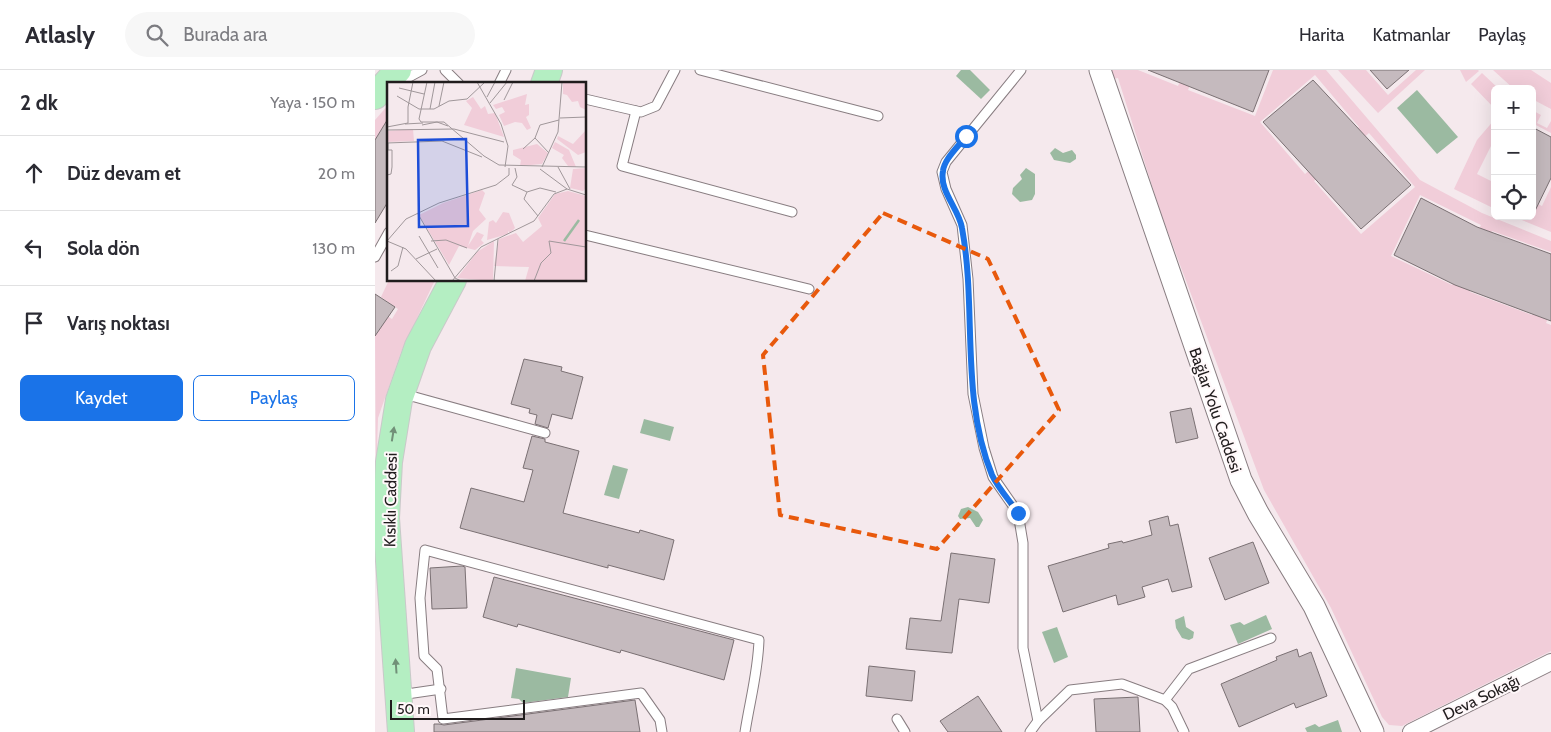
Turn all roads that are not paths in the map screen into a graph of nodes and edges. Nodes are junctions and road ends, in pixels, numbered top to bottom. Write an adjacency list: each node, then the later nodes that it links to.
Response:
1 (398, 70): 10 (main road)
2 (422, 70): 11 (lane)
3 (445, 70): 12 (lane)
4 (506, 70): 13 (lane)
5 (549, 70): 14 (main road)
6 (675, 70): 16 (lane)
7 (699, 70): 17 (lane)
8 (1021, 70): 32 (lane)
9 (1100, 70): 39 (street, Bağlar Yolu Caddesi)
10 (390, 82)
11 (400, 82)
12 (457, 82)
13 (500, 82)
14 (545, 82)
15 (586, 100): 16 (lane)
16 (636, 111): 18 (lane)
17 (879, 116)
18 (792, 212)
19 (586, 234): 23 (lane)
20 (387, 236): 21 (lane)
21 (375, 257)
22 (452, 281): 24 (main road, Kısıklı Caddesi)
23 (809, 289)
24 (401, 393): 25 (lane); 29 (main road, Kısıklı Caddesi, one-way to 24)
25 (545, 433)
26 (1271, 638): 30 (lane)
27 (1551, 662): 40 (street, Deva Sokağı)
28 (441, 689): 29 (lane); 34 (lane); 35 (lane)
29 (398, 696): 33 (main road, Kısıklı Caddesi)
30 (1165, 700): 32 (lane); 38 (lane)
31 (897, 718): 36 (lane)
32 (1038, 721): 37 (lane)
33 (401, 732)
34 (662, 732)
35 (745, 732)
36 (905, 732)
37 (1030, 732)
38 (1184, 732)
39 (1373, 732)
40 (1411, 732)

